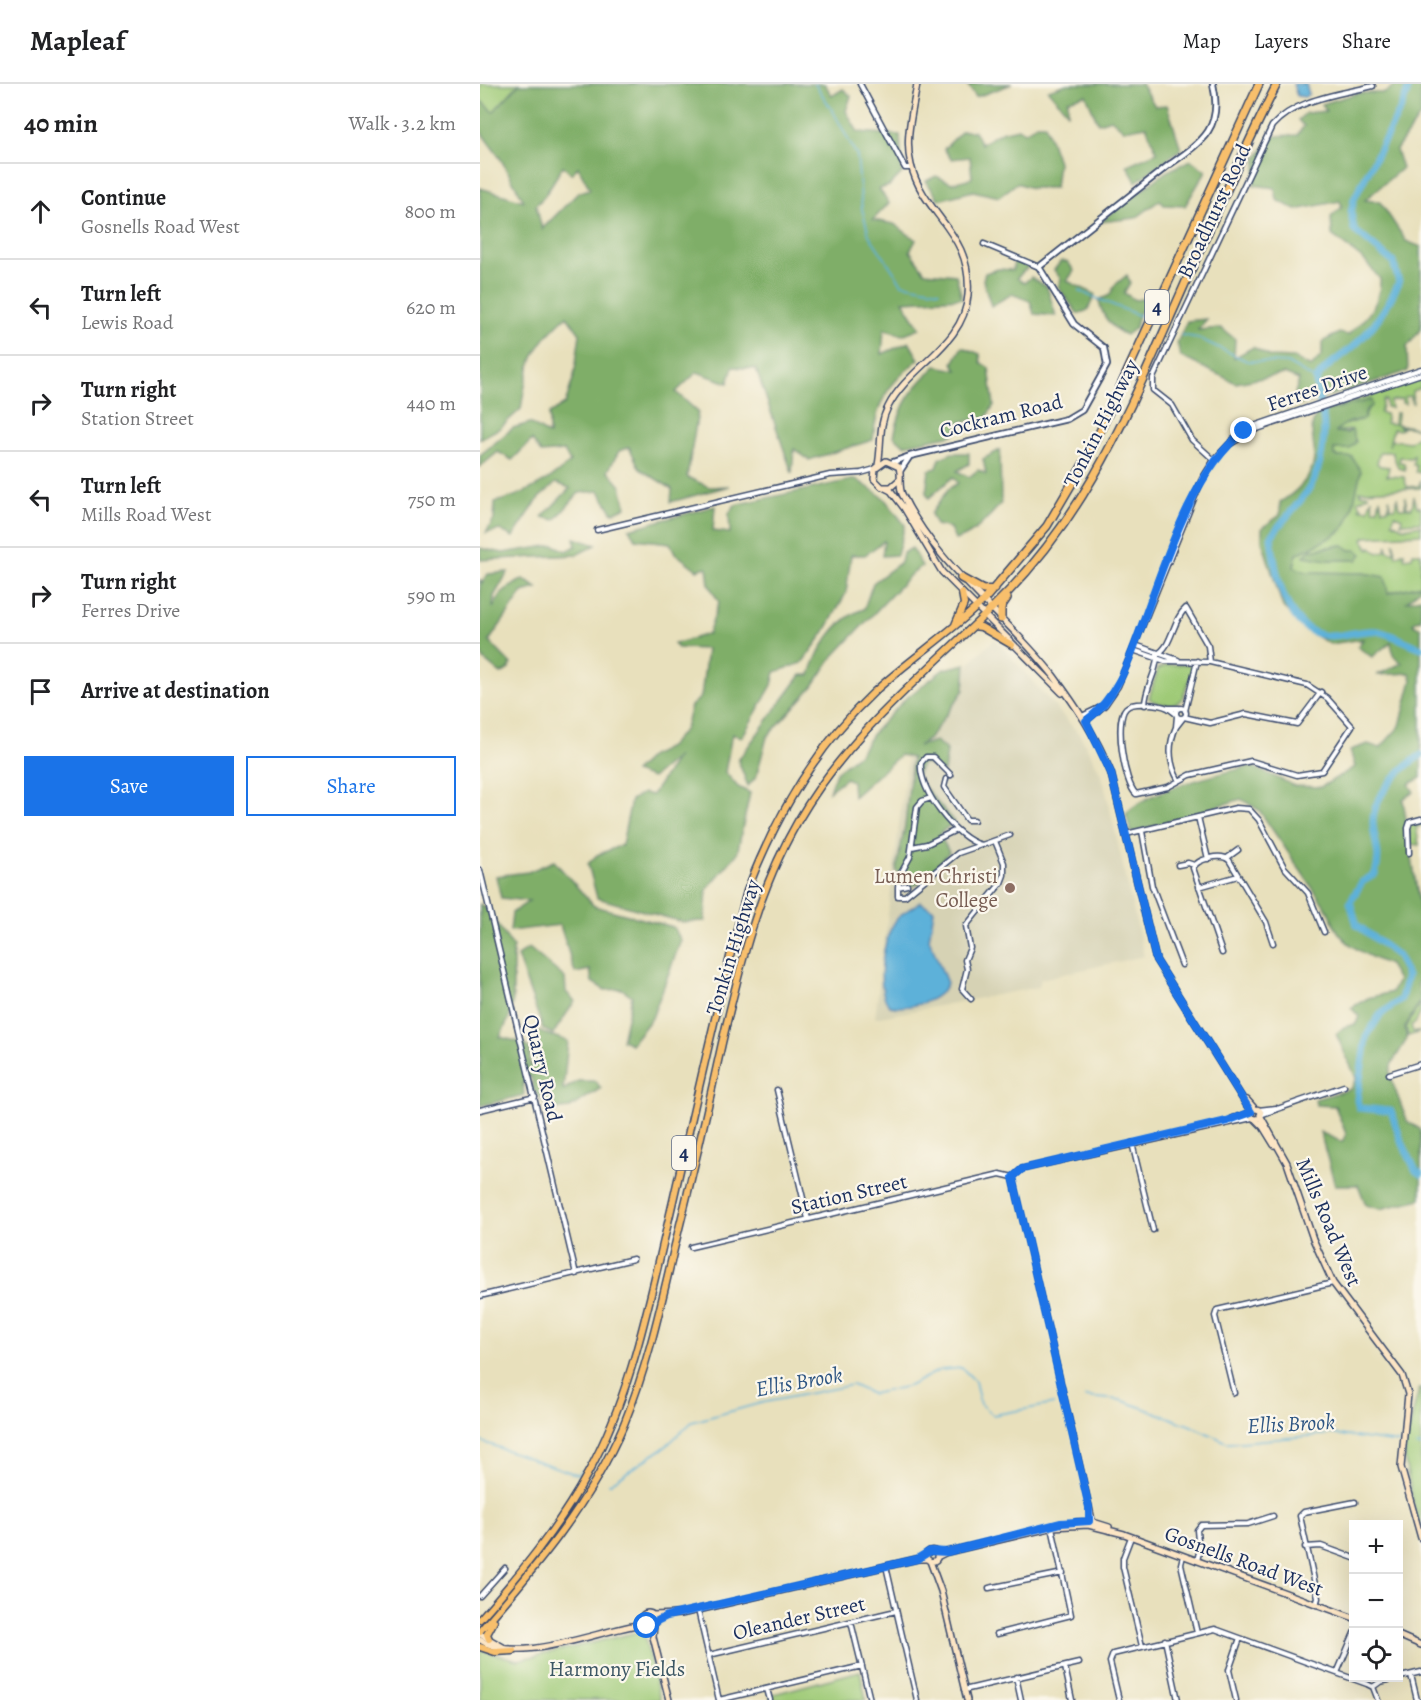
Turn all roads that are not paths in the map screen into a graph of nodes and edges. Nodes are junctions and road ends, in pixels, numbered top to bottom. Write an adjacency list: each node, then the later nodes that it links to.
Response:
1 (860, 84): 7 (street)
2 (917, 84): 7 (main road)
3 (1259, 84): 26 (highway, Tonkin Highway / 4)
4 (1277, 84): 25 (highway, Tonkin Highway / 4)
5 (1374, 86): 15 (street, Broadhurst Road)
6 (1214, 87): 9 (street)
7 (912, 168): 13 (main road)
8 (984, 244): 9 (street)
9 (1039, 267): 14 (street, Cockram Road)
10 (1421, 369): 12 (street, Ferres Drive)
11 (1421, 374): 12 (street, Ferres Drive)
12 (1353, 394): 15 (street, Ferres Drive)
13 (880, 452): 16 (main road); 17 (main road)
14 (910, 456): 16 (street, Cockram Road); 18 (street)
15 (1214, 460): 36 (street, Ferres Drive)
16 (892, 462): 17 (main road); 18 (main road)
17 (876, 467): 19 (street); 20 (main road)
18 (900, 471): 21 (main road)
19 (861, 473): 20 (street); 23 (street)
20 (874, 479): 22 (main road)
21 (900, 479): 22 (main road); 24 (main road, Mills Road West)
22 (882, 487): 27 (main road, Mills Road West)
23 (597, 530)
24 (961, 578): 26 (highway); 28 (main road, Mills Road West)
25 (1015, 586): 30 (highway, Tonkin Highway / 4); 32 (highway)
26 (995, 589): 28 (highway, Tonkin Highway / 4)
27 (962, 592): 29 (main road, Mills Road West); 34 (highway)
28 (983, 601): 29 (highway, Tonkin Highway / 4); 30 (main road, Mills Road West)
29 (976, 608): 31 (main road, Mills Road West); 34 (highway, Tonkin Highway / 4)
30 (991, 609): 31 (highway, Tonkin Highway / 4); 32 (main road, Mills Road West)
31 (984, 616): 33 (highway, Tonkin Highway / 4); 35 (main road, Mills Road West)
32 (1000, 619): 41 (main road, Mills Road West)
33 (973, 626): 35 (highway); 112 (highway, Tonkin Highway / 4)
34 (953, 628): 123 (highway, Tonkin Highway / 4)
35 (1012, 645): 41 (main road, Mills Road West)
36 (1134, 647): 37 (street); 49 (street, Ferres Drive)
37 (1157, 657): 38 (street); 39 (street); 43 (street)
38 (1197, 661): 39 (street); 42 (street)
39 (1210, 662): 40 (street)
40 (1321, 692): 50 (street); 54 (street)
41 (1066, 696): 49 (main road, Mills Road West)
42 (1187, 699): 45 (street); 46 (street)
43 (1145, 705): 44 (street); 54 (street)
44 (1168, 708): 45 (street); 47 (street)
45 (1179, 708): 46 (street); 47 (street)
46 (1186, 711): 48 (street); 50 (street)
47 (1177, 715): 48 (street); 51 (street)
48 (1183, 717): 50 (street); 51 (street)
49 (1084, 718): 62 (main road, Mills Road West)
50 (1196, 719)
51 (1176, 727): 54 (street)
52 (951, 775): 55 (street)
53 (946, 779): 58 (street)
54 (1179, 781)
55 (931, 798): 59 (street); 65 (street)
56 (1198, 817): 60 (street); 69 (street); 77 (street)
57 (1421, 819): 67 (street)
58 (974, 820)
59 (956, 830): 64 (street); 65 (street)
60 (1143, 831): 62 (street); 80 (street)
61 (1010, 835): 63 (street)
62 (1125, 835): 88 (main road, Mills Road West)
63 (995, 841): 64 (street); 81 (street)
64 (982, 845): 75 (street)
65 (912, 847): 75 (street)
66 (1238, 850): 68 (street)
67 (1409, 853)
68 (1227, 858): 69 (street); 73 (street)
69 (1208, 860): 71 (street)
70 (1178, 865): 71 (street)
71 (1194, 865): 76 (street)
72 (480, 870): 86 (street, Quarry Road)
73 (1238, 876): 76 (street); 78 (street)
74 (907, 885): 75 (street)
75 (898, 887)
76 (1199, 887): 79 (street)
77 (1324, 932)
78 (1273, 943)
79 (1222, 953)
80 (1182, 965)
81 (971, 999)
82 (1421, 1064): 83 (street)
83 (1389, 1074)
84 (1344, 1086): 88 (street)
85 (777, 1090): 91 (street)
86 (535, 1097): 87 (street); 95 (street, Quarry Road)
87 (480, 1110)
88 (1255, 1114): 89 (street); 96 (main road, Mills Road West)
89 (1132, 1143): 90 (street); 92 (street)
90 (1013, 1177): 91 (street, Station Street); 101 (street)
91 (807, 1219): 93 (street, Station Street)
92 (1153, 1230)
93 (691, 1247)
94 (633, 1259): 95 (street)
95 (576, 1274): 97 (street)
96 (1334, 1283): 98 (street); 104 (main road, Mills Road West)
97 (480, 1296)
98 (1234, 1393)
99 (1355, 1502): 105 (street)
100 (1273, 1516): 109 (street)
101 (1091, 1524): 102 (main road, Gosnells Road West); 103 (main road, Gosnells Road West)
102 (1052, 1527): 108 (main road, Gosnells Road West); 113 (street)
103 (1131, 1537): 106 (main road, Gosnells Road West); 139 (street)
104 (1421, 1538)
105 (1305, 1546): 107 (street); 116 (street)
106 (1183, 1556): 109 (main road, Gosnells Road West); 129 (street)
107 (1349, 1556)
108 (932, 1557): 110 (main road, Gosnells Road West); 152 (main road)
109 (1197, 1561): 116 (main road, Gosnells Road West)
110 (886, 1566): 117 (main road, Gosnells Road West); 118 (street)
111 (505, 1568): 115 (street)
112 (531, 1573): 128 (highway, Tonkin Highway / 4); 135 (highway)
113 (1063, 1573): 114 (street); 130 (street)
114 (989, 1588)
115 (480, 1596)
116 (1316, 1605): 122 (main road, Gosnells Road West)
117 (698, 1611): 120 (main road, Gosnells Road West); 142 (street)
118 (896, 1611): 124 (street, Oleander Street); 157 (street)
119 (653, 1615): 120 (main road, Gosnells Road West); 121 (main road, Gosnells Road West); 125 (main road)
120 (667, 1616): 125 (main road, Gosnells Road West)
121 (642, 1617): 126 (main road); 127 (main road, Gosnells Road West)
122 (1349, 1617)
123 (480, 1619)
124 (851, 1622): 142 (street, Oleander Street); 144 (street)
125 (654, 1623): 126 (main road, Gosnells Road West); 131 (main road)
126 (644, 1625): 127 (main road, Gosnells Road West); 131 (main road)
127 (631, 1626): 141 (main road, Gosnells Road West)
128 (480, 1633): 135 (main road)
129 (1197, 1633): 133 (street); 136 (street)
130 (997, 1634)
131 (653, 1637): 153 (main road)
132 (1403, 1637): 138 (main road)
133 (1240, 1638): 147 (street); 163 (street)
134 (480, 1640): 141 (main road, Gosnells Road West)
135 (489, 1640): 141 (main road)
136 (1165, 1640): 139 (street); 162 (street)
137 (1349, 1643): 147 (street)
138 (1421, 1643)
139 (1142, 1646): 161 (street)
140 (480, 1647): 141 (highway)
141 (513, 1651)
142 (709, 1655): 154 (street)
143 (1079, 1663): 145 (street)
144 (862, 1666): 151 (street); 156 (street)
145 (1065, 1666): 149 (street); 160 (street)
146 (1421, 1672): 148 (street)
147 (1337, 1673): 150 (street)
148 (1411, 1675): 150 (street); 165 (street)
149 (1016, 1677): 152 (street); 159 (street)
150 (1373, 1687): 164 (street)
151 (767, 1689): 154 (street); 155 (street)
152 (964, 1690): 158 (main road)
153 (669, 1700)
154 (719, 1700)
155 (770, 1700)
156 (870, 1700)
157 (917, 1700)
158 (967, 1700)
159 (1021, 1700)
160 (1072, 1700)
161 (1119, 1700)
162 (1178, 1700)
163 (1236, 1700)
164 (1378, 1700)
165 (1417, 1700)

